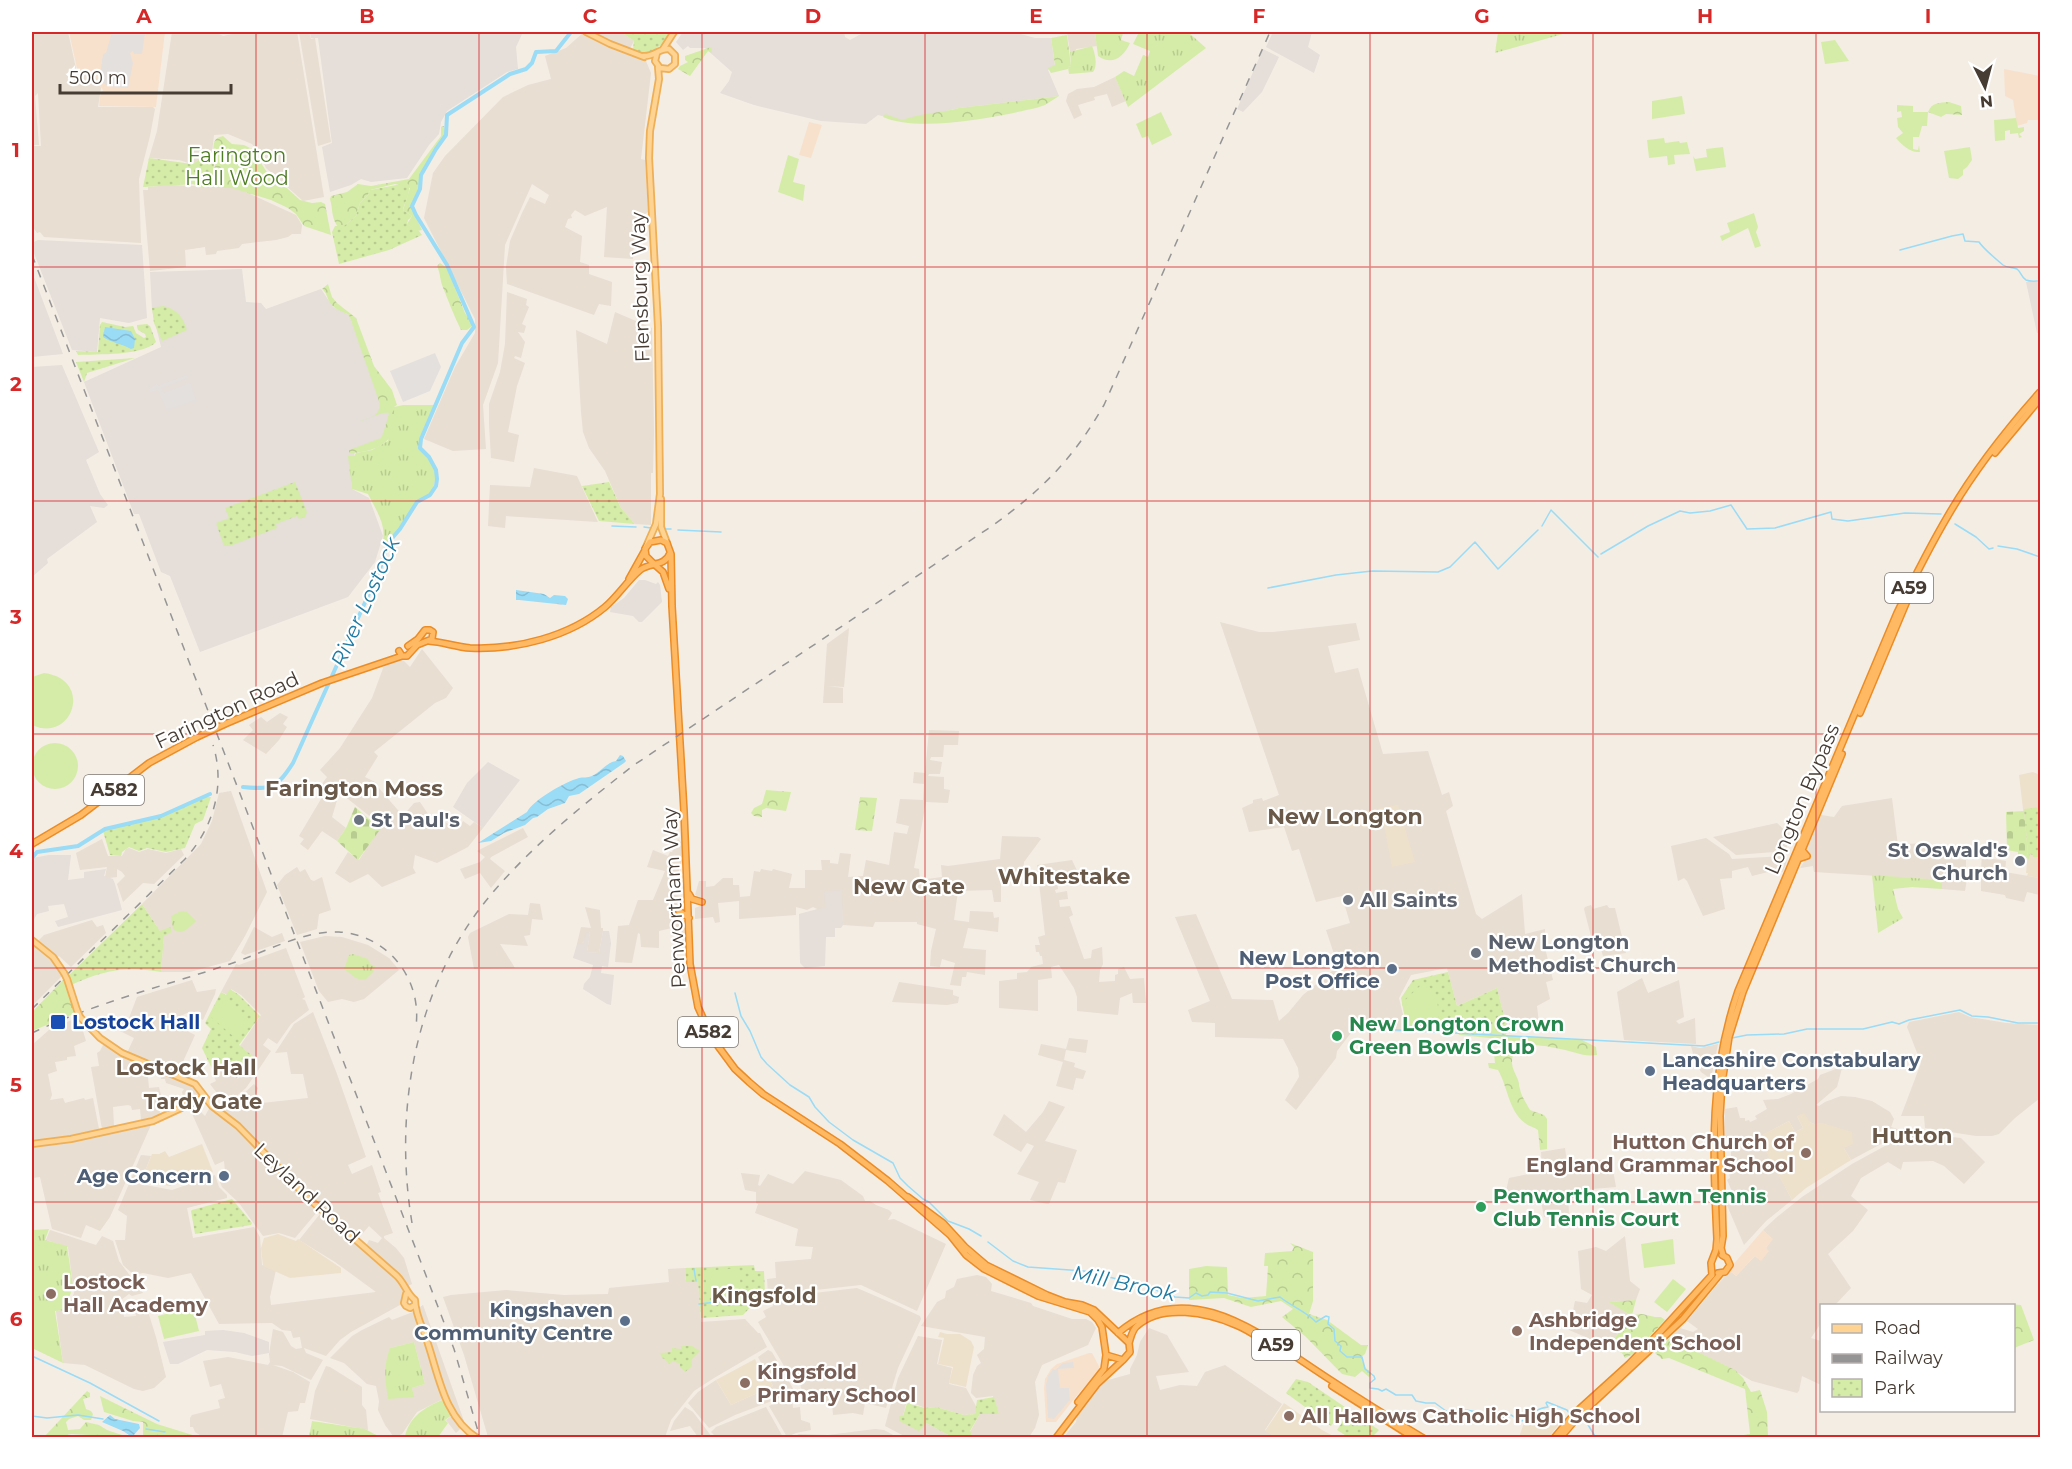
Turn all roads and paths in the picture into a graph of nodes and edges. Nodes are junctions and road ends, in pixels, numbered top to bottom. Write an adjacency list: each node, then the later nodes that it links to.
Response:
1 (586, 32): 7 (main road)
2 (674, 32): 3 (main road)
3 (672, 37): 4 (main road); 5 (main road)
4 (663, 49): 5 (main road); 6 (main road)
5 (672, 50): 10 (main road)
6 (657, 53): 7 (main road); 8 (main road)
7 (643, 56): 8 (main road)
8 (655, 61): 9 (main road)
9 (658, 67): 10 (main road); 11 (main road, Flensburg Way)
10 (667, 69): 11 (main road, Flensburg Way)
11 (659, 79): 13 (main road, Flensburg Way)
12 (2039, 397): 26 (highway, Longton Bypass / A59)
13 (660, 494): 14 (main road, Flensburg Way); 15 (main road, Flensburg Way)
14 (669, 546): 15 (highway); 16 (highway); 18 (highway, Penwortham Way / A582)
15 (644, 550): 16 (highway, A582); 17 (highway, Flensburg Way)
16 (654, 564): 17 (highway, Flensburg Way); 18 (highway, Penwortham Way / A582)
17 (619, 593): 22 (highway, Flensburg Way)
18 (672, 606): 27 (highway, Penwortham Way / A582)
19 (422, 634): 20 (highway); 21 (highway); 23 (highway, A582)
20 (434, 634): 21 (highway, A582); 22 (highway)
21 (429, 641): 22 (highway, Flensburg Way); 23 (highway, A582)
22 (448, 645)
23 (409, 649): 24 (highway, A582); 24 (highway, A582)
24 (400, 653): 25 (highway, Farington Road / A582, bridge)
25 (32, 844)
26 (1800, 849): 35 (highway, Longton Bypass / A59); 36 (highway, Longton Bypass / A59)
27 (688, 893): 28 (highway); 30 (highway, Penwortham Way / A582)
28 (702, 902)
29 (679, 911): 30 (highway)
30 (689, 918): 34 (highway, Penwortham Way / A582)
31 (32, 940): 32 (main road, Leyland Road, bridge)
32 (205, 1097): 33 (main road); 39 (main road, Leyland Road)
33 (32, 1144)
34 (968, 1253): 43 (highway, A582); 44 (highway, A582)
35 (1723, 1255): 36 (highway); 38 (highway)
36 (1712, 1259): 37 (highway)
37 (1712, 1268): 38 (highway); 41 (highway)
38 (1721, 1273): 42 (highway)
39 (408, 1298): 40 (main road); 40 (main road)
40 (414, 1308): 50 (main road)
41 (1669, 1322): 42 (highway); 48 (highway)
42 (1676, 1326): 47 (highway)
43 (1117, 1333): 44 (highway, A59); 45 (highway); 53 (highway, A59)
44 (1104, 1340): 46 (highway)
45 (1130, 1343): 49 (highway, A59); 52 (highway, A59)
46 (1106, 1355): 49 (highway); 51 (highway, A59)
47 (1647, 1355): 48 (highway); 55 (highway)
48 (1636, 1356): 54 (highway)
49 (1123, 1360): 51 (highway, A59)
50 (474, 1436)
51 (1054, 1437)
52 (1414, 1437)
53 (1423, 1437)
54 (1554, 1437)
55 (1560, 1437)

